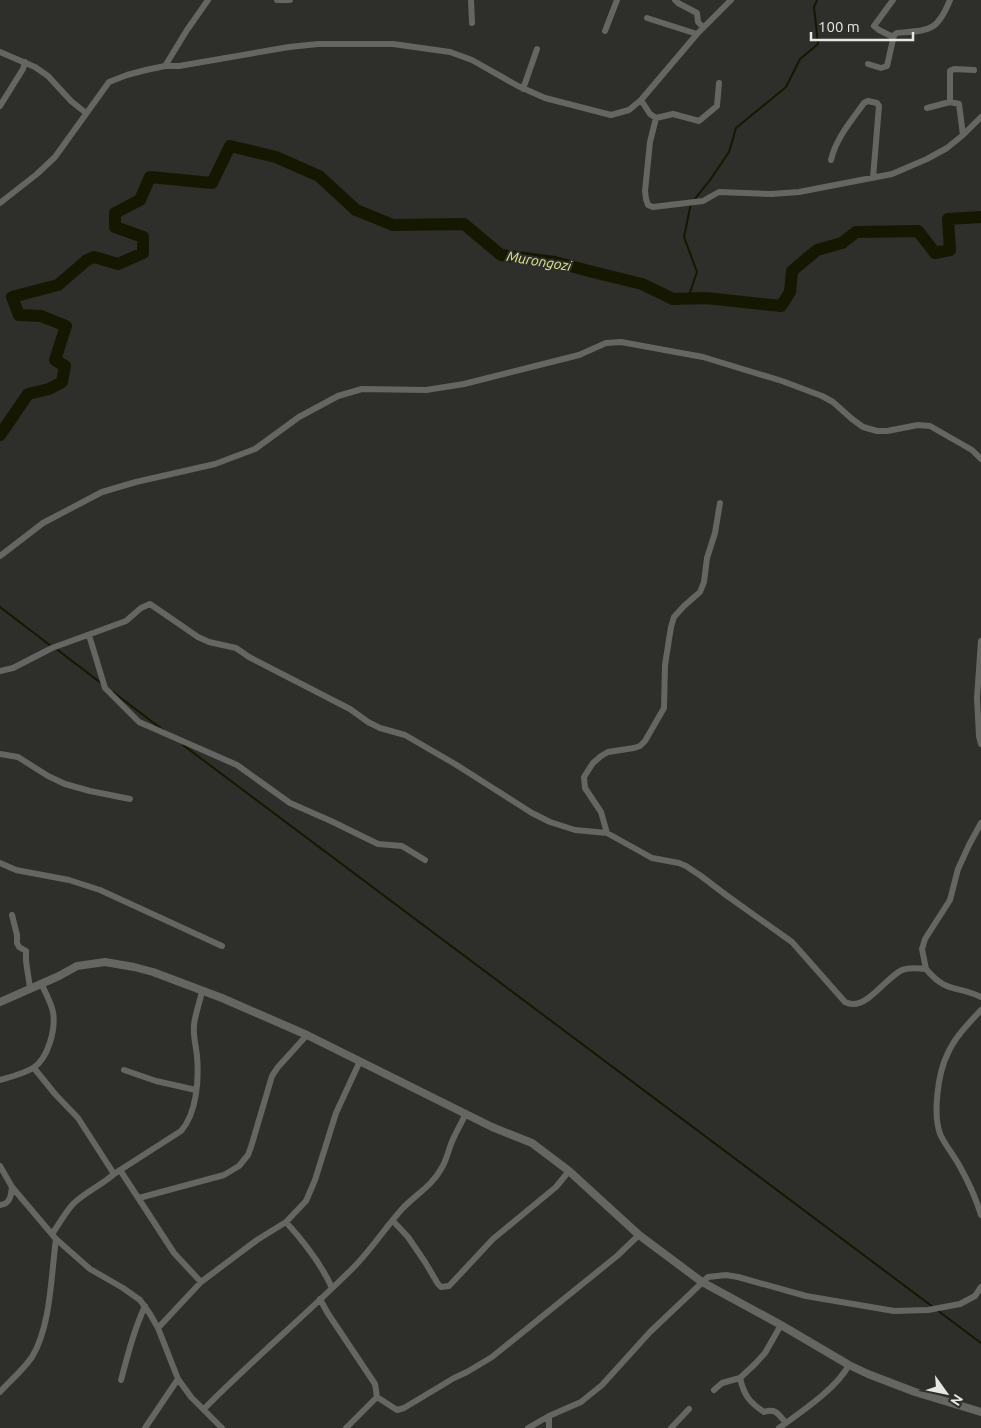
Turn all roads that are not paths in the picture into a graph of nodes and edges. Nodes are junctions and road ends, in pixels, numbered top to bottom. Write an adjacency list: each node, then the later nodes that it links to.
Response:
1 (208, 0): 20 (street)
2 (277, 0): 3 (street)
3 (290, 0)
4 (471, 0): 11 (street)
5 (617, 0): 13 (street)
6 (676, 0): 12 (street)
7 (731, 0): 12 (street)
8 (893, 0): 15 (street)
9 (950, 0): 15 (street)
10 (647, 18): 14 (street)
11 (472, 23)
12 (703, 27): 14 (street)
13 (605, 30)
14 (697, 34): 24 (street)
15 (893, 37): 19 (street)
16 (537, 50): 23 (street)
17 (0, 52): 18 (street)
18 (25, 62): 26 (street); 28 (street)
19 (868, 64)
20 (165, 66): 23 (street); 28 (street)
21 (974, 70): 25 (street)
22 (719, 83): 30 (street)
23 (523, 89): 24 (street)
24 (641, 100): 30 (street)
25 (950, 102): 27 (street); 31 (street)
26 (0, 106)
27 (927, 108)
28 (86, 113): 34 (street)
29 (981, 117): 31 (street)
30 (656, 118): 33 (street)
31 (963, 135): 33 (street)
32 (831, 160): 33 (street)
33 (873, 178)
34 (0, 203)
35 (981, 459): 37 (street)
36 (720, 503): 45 (street)
37 (0, 556)
38 (89, 635): 40 (street); 45 (street); 46 (street)
39 (981, 641): 41 (street)
40 (0, 671)
41 (981, 744)
42 (0, 754): 43 (street)
43 (130, 799)
44 (981, 823): 50 (street)
45 (607, 833): 50 (street)
46 (425, 860)
47 (0, 863): 49 (street)
48 (12, 915): 52 (street)
49 (222, 946)
50 (926, 969): 54 (street)
51 (41, 983): 52 (street); 53 (street); 59 (street)
52 (30, 988): 55 (street)
53 (202, 991): 57 (street); 62 (street)
54 (981, 997)
55 (0, 1002)
56 (981, 1010): 70 (street)
57 (306, 1035): 58 (street); 68 (street)
58 (360, 1061): 63 (street); 72 (street)
59 (34, 1068): 61 (street); 66 (street)
60 (124, 1070): 62 (street)
61 (0, 1080)
62 (196, 1090): 66 (street)
63 (466, 1114): 65 (street); 71 (street)
64 (0, 1166): 67 (street)
65 (569, 1171): 71 (street); 73 (street)
66 (117, 1172): 68 (street); 74 (street)
67 (12, 1187): 69 (street); 74 (street)
68 (139, 1198): 75 (street)
69 (0, 1205)
70 (981, 1215)
71 (393, 1221): 78 (street)
72 (286, 1222): 75 (street); 78 (street)
73 (639, 1235): 76 (street); 89 (street)
74 (54, 1236): 80 (street); 88 (street)
75 (201, 1282): 82 (street)
76 (702, 1282): 77 (street); 81 (street); 93 (street)
77 (981, 1287)
78 (332, 1288): 79 (street)
79 (320, 1299): 89 (street); 90 (street)
80 (145, 1306): 82 (street); 86 (street)
81 (782, 1325): 83 (street); 84 (street)
82 (158, 1328): 85 (street)
83 (849, 1365): 92 (street); 94 (street)
84 (740, 1378): 87 (street); 94 (street)
85 (178, 1379): 90 (street); 95 (street)
86 (121, 1380)
87 (714, 1390)
88 (0, 1392)
89 (377, 1397): 97 (street)
90 (204, 1409): 96 (street)
91 (689, 1409): 100 (street)
92 (981, 1412)
93 (549, 1416): 98 (street); 99 (street)
94 (786, 1423): 101 (street)
95 (145, 1428)
96 (222, 1428)
97 (346, 1428)
98 (528, 1428)
99 (549, 1428)
100 (671, 1428)
101 (780, 1428)

